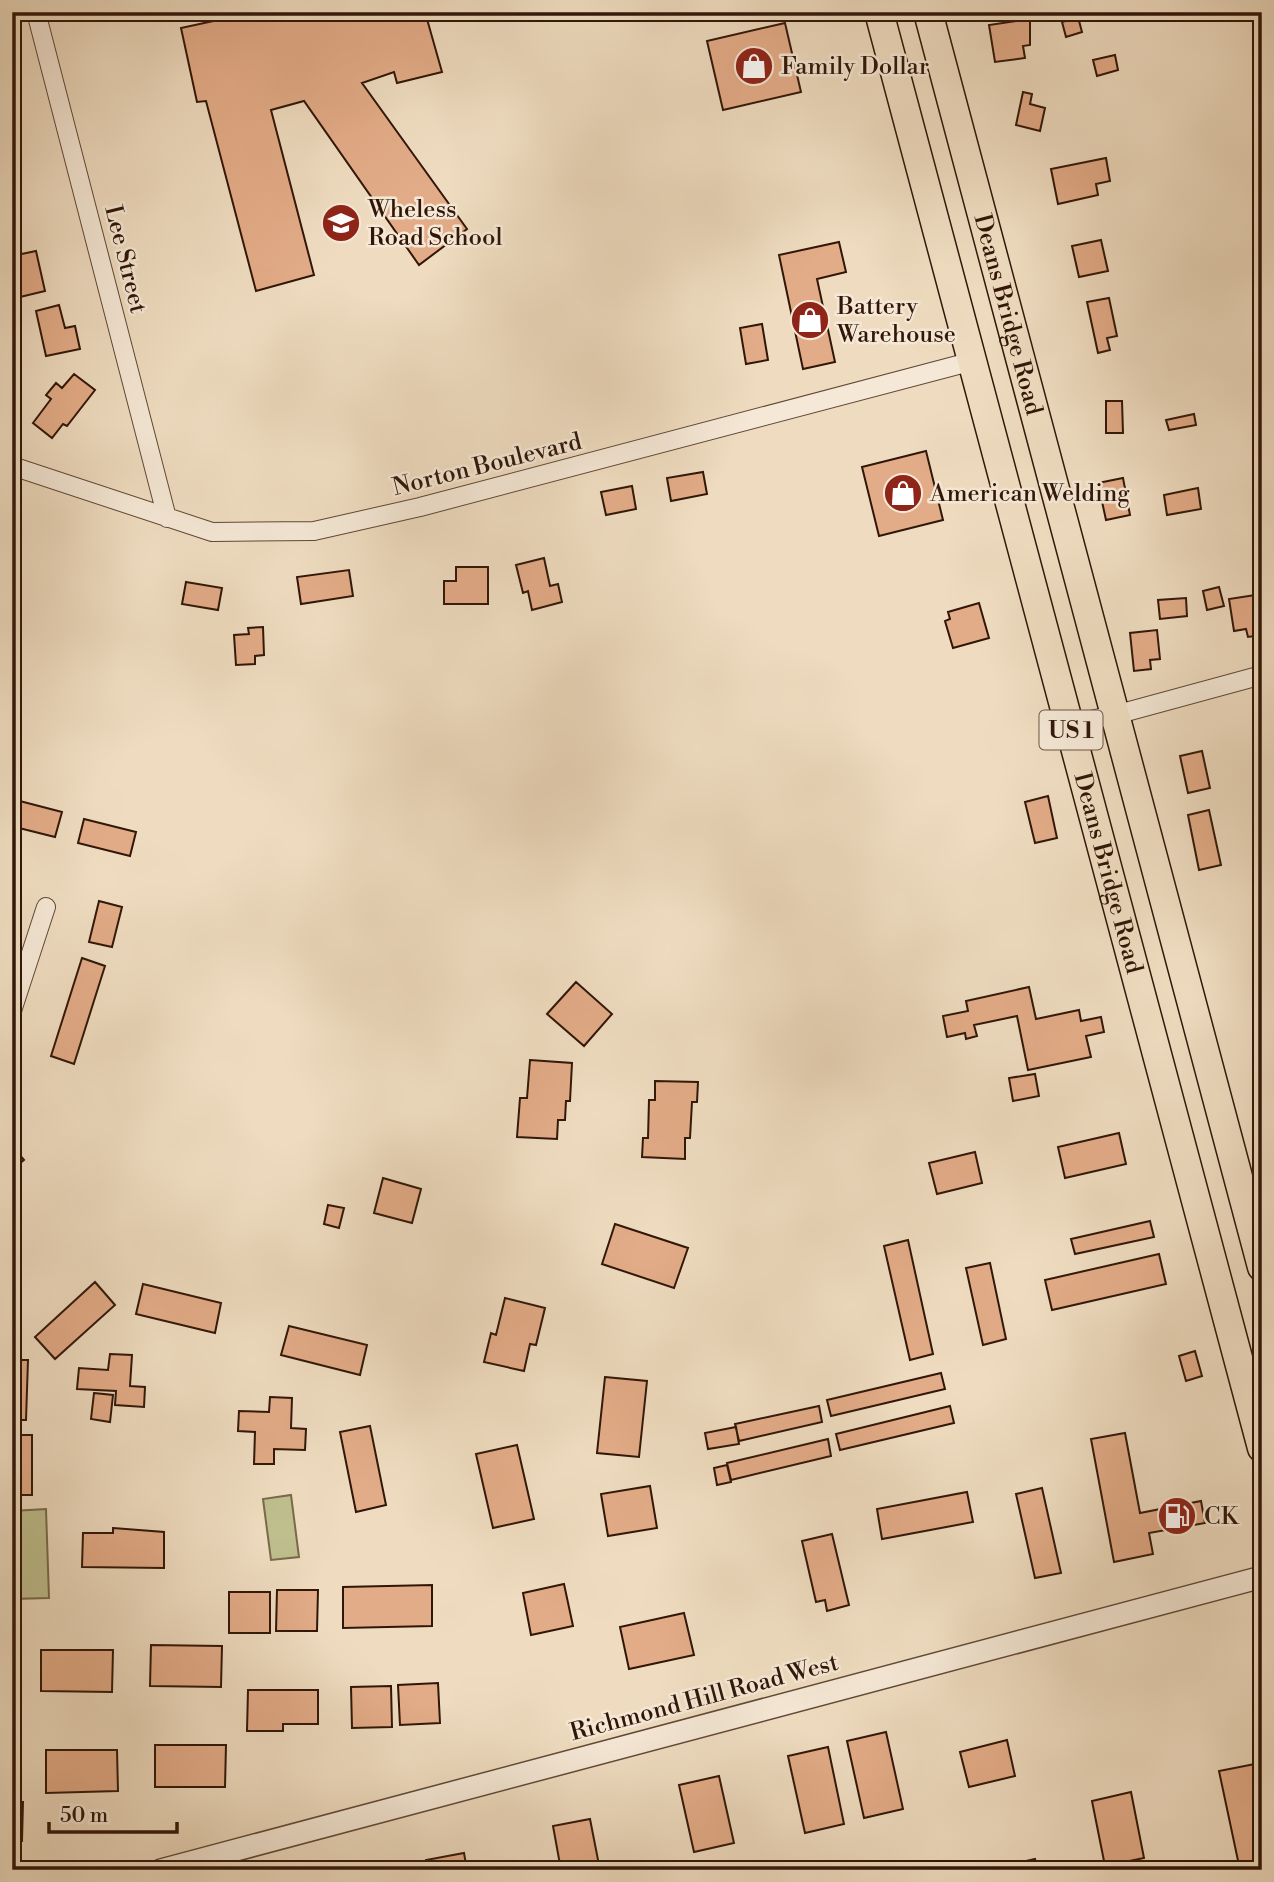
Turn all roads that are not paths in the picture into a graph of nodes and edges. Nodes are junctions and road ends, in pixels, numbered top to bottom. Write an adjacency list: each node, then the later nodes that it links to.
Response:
1 (36, 12): 6 (street, Lee Street)
2 (880, 12): 4 (highway, Deans Bridge Road / US 1)
3 (928, 12): 8 (highway, Deans Bridge Road / US 1)
4 (973, 361): 6 (street, Norton Boulevard); 9 (highway, Deans Bridge Road / US 1)
5 (12, 466): 6 (street, Norton Boulevard)
6 (167, 518)
7 (1262, 675): 8 (street)
8 (1115, 715): 9 (street); 12 (highway, Deans Bridge Road / US 1)
9 (1070, 724): 13 (highway, Deans Bridge Road / US 1)
10 (47, 907): 11 (street)
11 (12, 1011)
12 (1262, 1267)
13 (1262, 1448)
14 (1262, 1577): 15 (street, Richmond Hill Road West)
15 (161, 1870)

